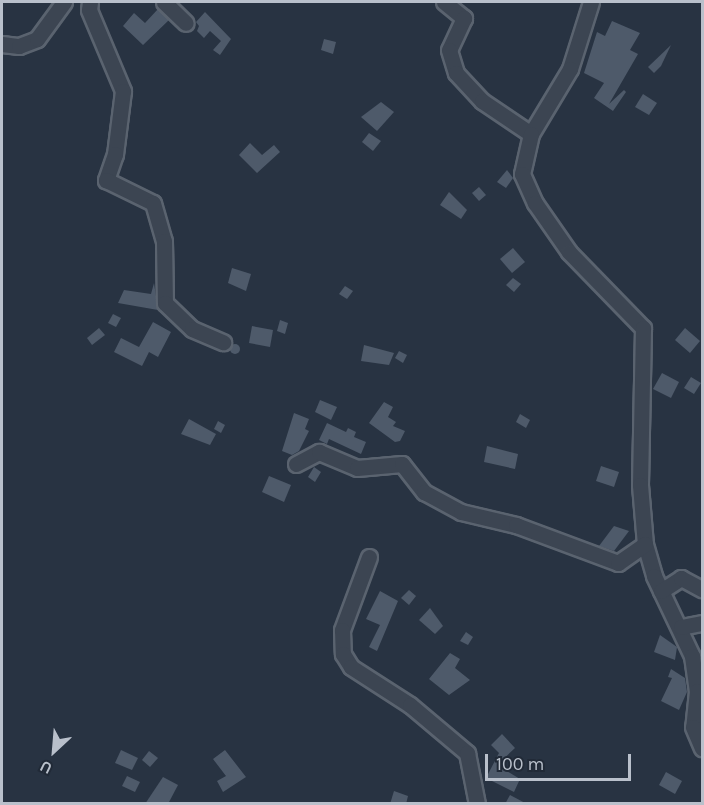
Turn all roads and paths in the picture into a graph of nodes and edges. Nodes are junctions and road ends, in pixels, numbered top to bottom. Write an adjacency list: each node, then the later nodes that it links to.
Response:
1 (64, 2): 7 (street)
2 (90, 2): 9 (street)
3 (164, 2): 6 (street)
4 (444, 2): 8 (street)
5 (591, 2): 8 (street)
6 (186, 23)
7 (2, 44)
8 (531, 134): 11 (street)
9 (223, 342)
10 (296, 464): 11 (street)
11 (645, 544): 14 (street)
12 (369, 558): 19 (street)
13 (702, 589): 14 (street)
14 (661, 591): 16 (street)
15 (702, 623): 16 (street)
16 (681, 627): 17 (street)
17 (698, 665): 18 (street)
18 (702, 748)
19 (477, 804)

